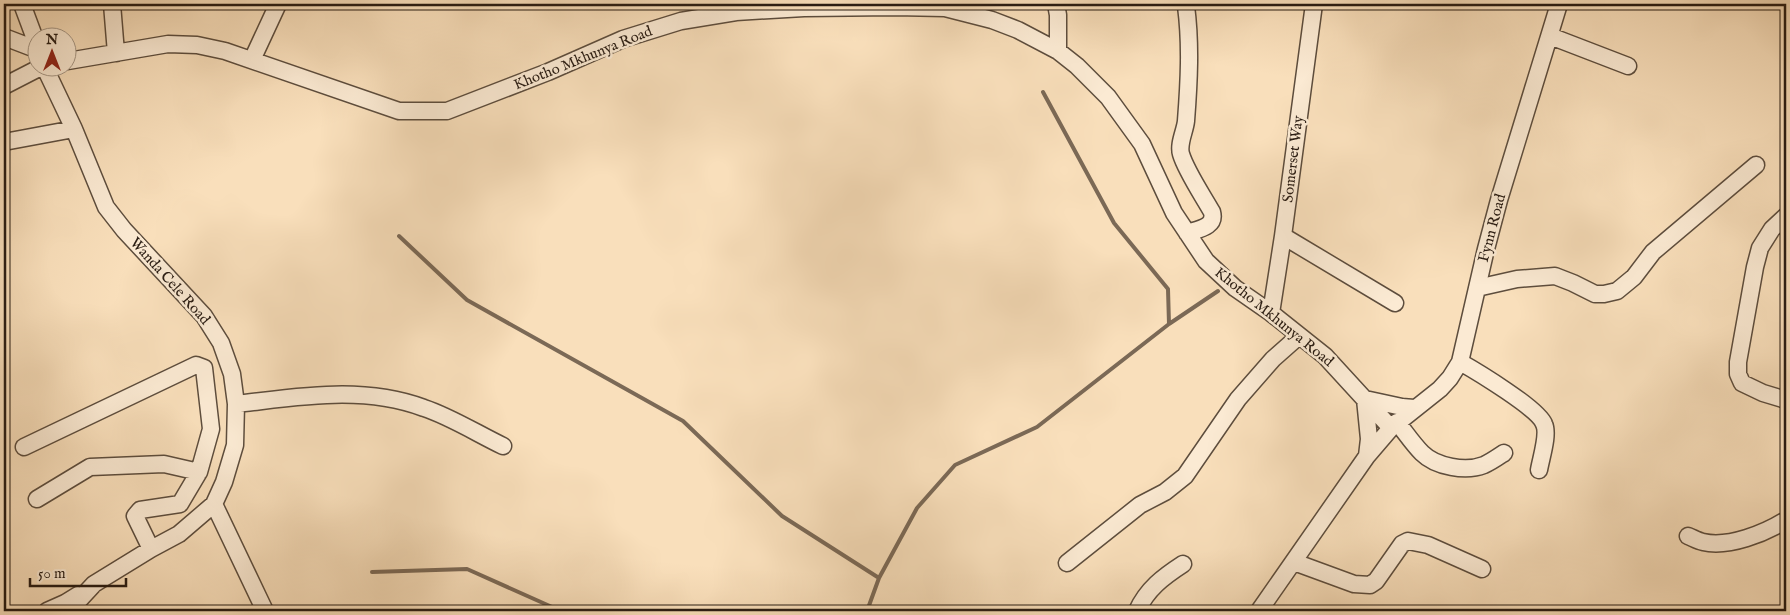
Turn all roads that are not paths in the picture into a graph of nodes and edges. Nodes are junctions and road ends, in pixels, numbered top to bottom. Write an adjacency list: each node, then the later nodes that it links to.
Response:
1 (22, 4): 9 (street)
2 (112, 4): 14 (street)
3 (278, 4): 16 (street)
4 (1056, 4): 13 (street)
5 (1314, 4): 26 (street, Somerset Way)
6 (1560, 4): 10 (street, Fynn Road)
7 (804, 6): 13 (street, Khotho Mkhunya Road); 16 (street, Khotho Mkhunya Road)
8 (1186, 6): 25 (street)
9 (31, 28)
10 (1550, 36): 17 (street); 27 (street, Fynn Road)
11 (4, 37): 12 (street)
12 (28, 45)
13 (1058, 51): 25 (street, Khotho Mkhunya Road)
14 (116, 53): 15 (street, Khotho Mkhunya Road); 16 (street, Khotho Mkhunya Road)
15 (78, 59)
16 (252, 60)
17 (1628, 66)
18 (28, 74): 20 (street)
19 (50, 78): 21 (street, Wanda Cele Road)
20 (4, 86)
21 (74, 129): 22 (street); 34 (street, Wanda Cele Road)
22 (4, 142)
23 (1756, 165): 27 (street)
24 (1786, 216): 33 (street)
25 (1187, 233): 29 (street, Khotho Mkhunya Road)
26 (1283, 236): 28 (street); 29 (street, Somerset Way)
27 (1477, 288): 31 (street, Fynn Road)
28 (1395, 303)
29 (1271, 314): 30 (street, Khotho Mkhunya Road)
30 (1299, 336): 32 (street, Khotho Mkhunya Road); 49 (street)
31 (1460, 362): 35 (street, Fynn Road); 41 (street)
32 (1365, 399): 35 (street); 36 (street, Khotho Mkhunya Road); 40 (street)
33 (1786, 400)
34 (236, 404): 37 (street); 44 (street, Wanda Cele Road)
35 (1414, 408): 36 (street, Fynn Road)
36 (1394, 425): 39 (street, Khotho Mkhunya Road); 40 (street)
37 (503, 446)
38 (24, 447): 42 (street)
39 (1504, 453)
40 (1367, 456): 48 (street)
41 (1539, 470)
42 (199, 472): 43 (street); 47 (street)
43 (37, 499)
44 (214, 504): 47 (street, Wanda Cele Road); 55 (street)
45 (1786, 520): 46 (street)
46 (1688, 536)
47 (151, 549): 52 (street, Wanda Cele Road)
48 (1294, 562): 51 (street); 57 (street)
49 (1067, 563)
50 (1183, 564): 56 (street)
51 (1482, 569)
52 (94, 584): 53 (street); 54 (street, Wanda Cele Road)
53 (47, 611)
54 (69, 611)
55 (265, 611)
56 (1137, 611)
57 (1259, 611)

